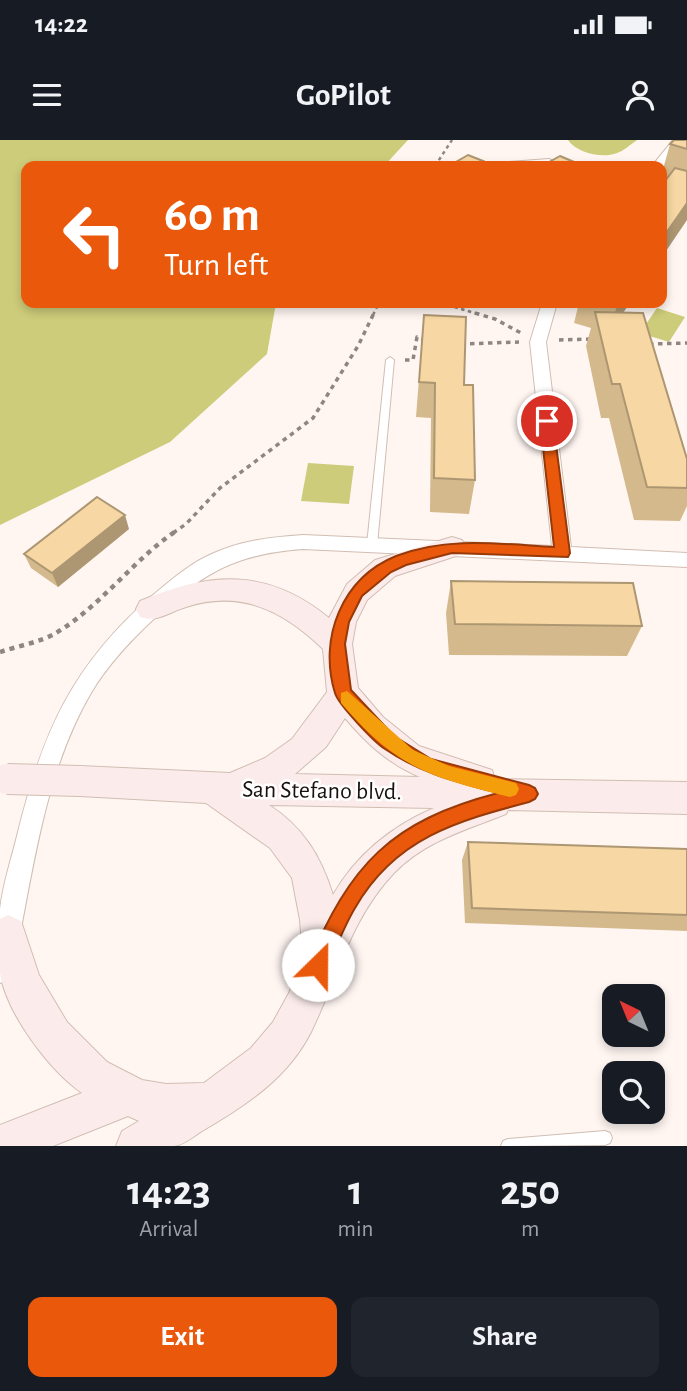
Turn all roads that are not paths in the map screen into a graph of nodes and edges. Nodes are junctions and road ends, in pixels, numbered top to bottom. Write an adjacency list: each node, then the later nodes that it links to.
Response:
1 (679, 140): 2 (street)
2 (661, 161)
3 (548, 308): 7 (street)
4 (390, 360): 5 (lane)
5 (372, 545): 6 (street); 9 (street)
6 (452, 547): 7 (street); 10 (main road)
7 (562, 553): 8 (street)
8 (687, 560)
9 (150, 609): 10 (main road); 16 (street)
10 (337, 644): 11 (main road)
11 (343, 693): 13 (main road); 14 (main road)
12 (3, 778): 13 (main road, San Stefano blvd., bridge)
13 (212, 788): 14 (main road, San Stefano blvd.); 17 (main road)
14 (529, 794): 15 (main road, San Stefano blvd.); 17 (main road)
15 (687, 798)
16 (3, 950): 18 (main road)
17 (318, 965): 19 (main road)
18 (126, 1096): 19 (main road); 21 (main road)
19 (210, 1104): 22 (main road)
20 (605, 1138): 23 (lane)
21 (1, 1146)
22 (137, 1146)
23 (508, 1146)

